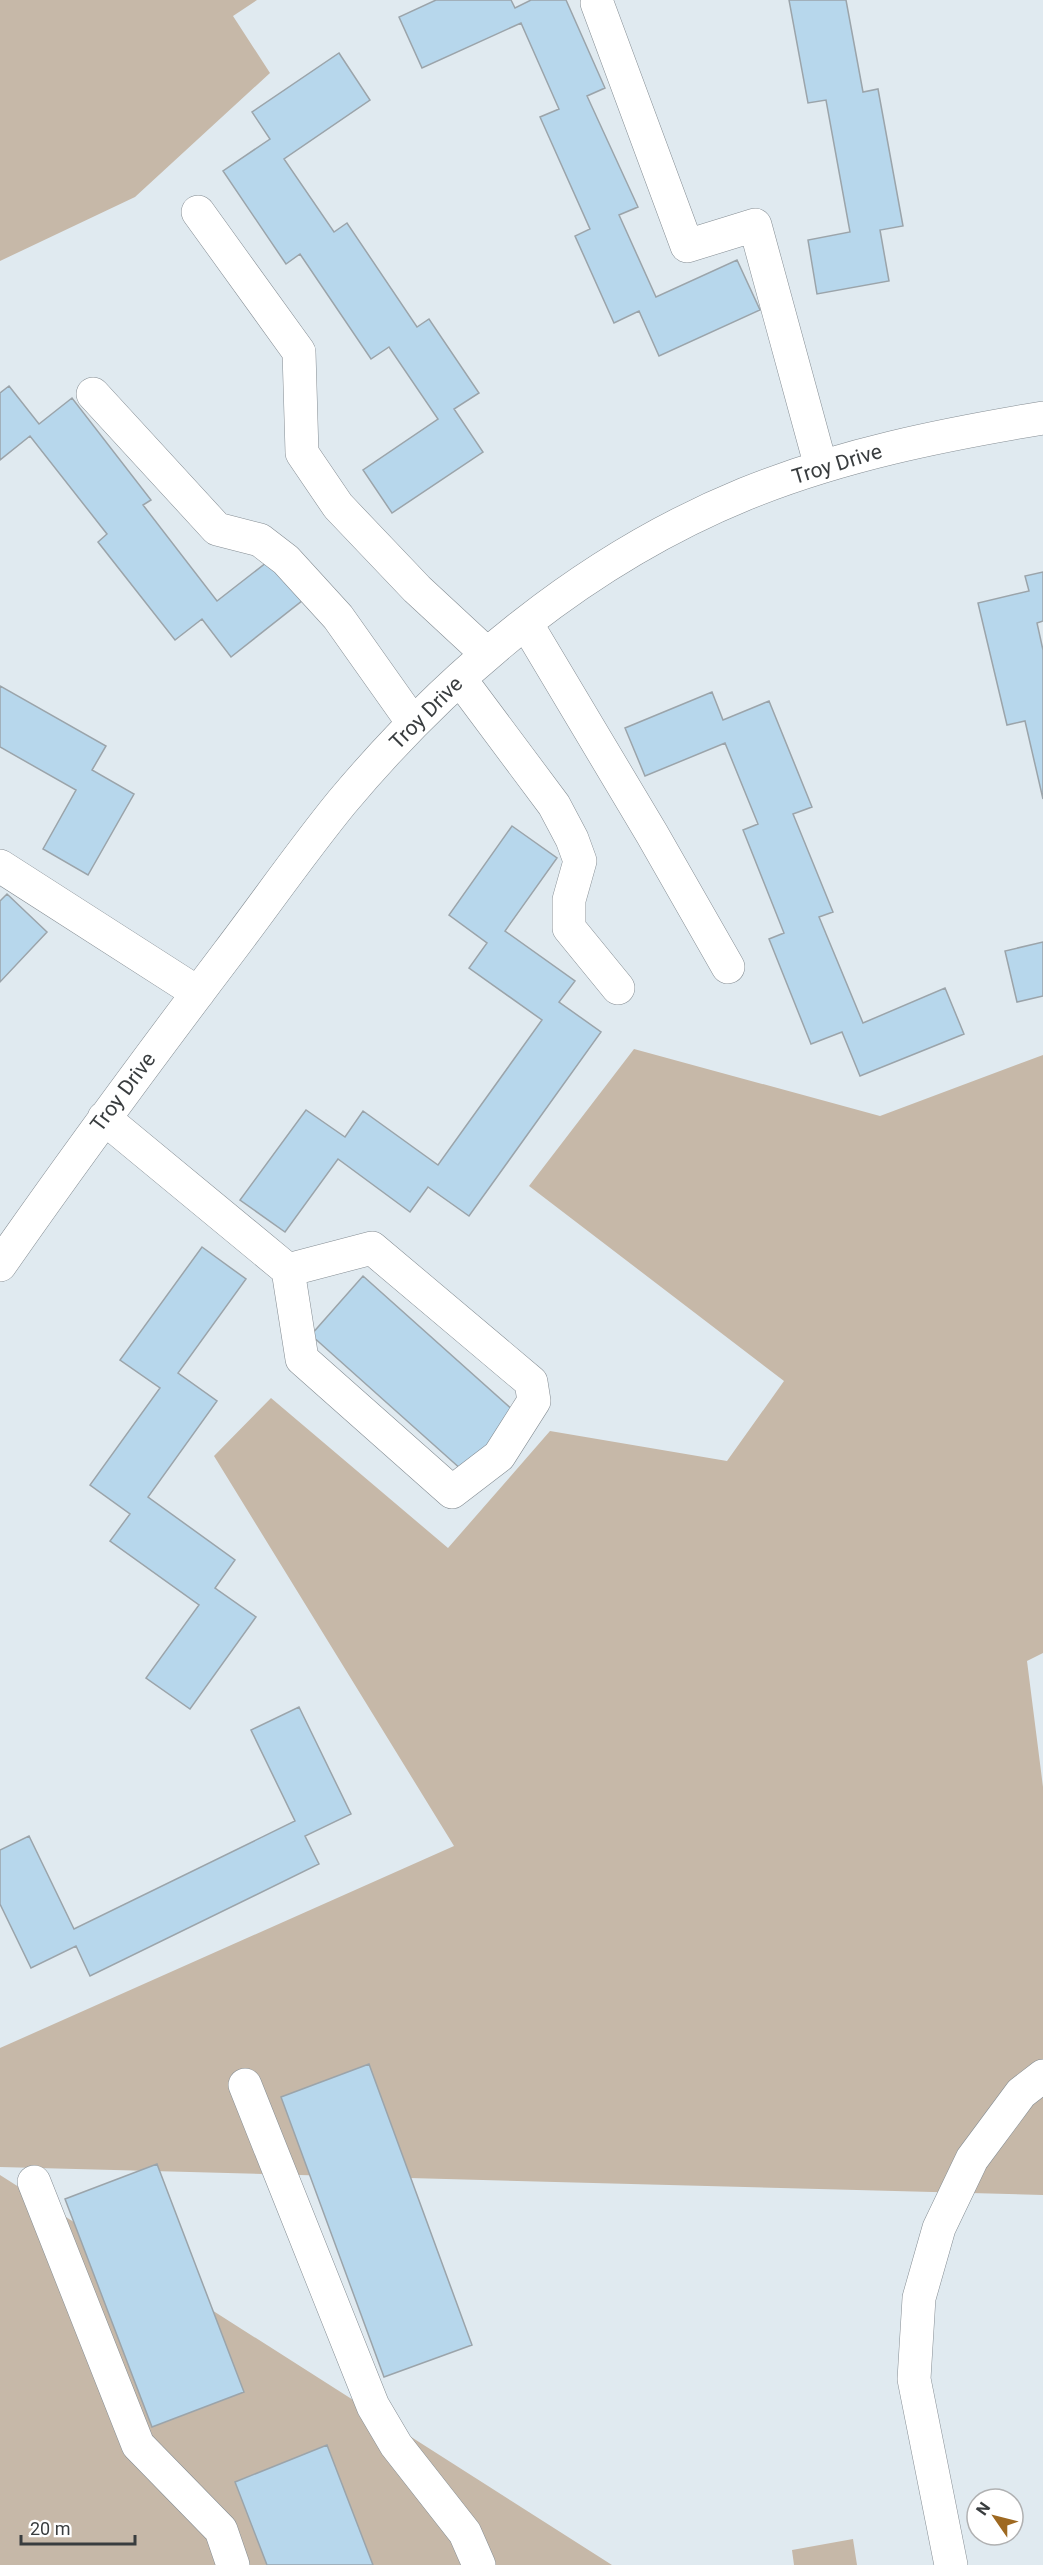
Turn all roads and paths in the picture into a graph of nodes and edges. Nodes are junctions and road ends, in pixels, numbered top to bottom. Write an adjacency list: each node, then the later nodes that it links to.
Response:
1 (597, 3): 5 (street)
2 (198, 212): 7 (street)
3 (93, 394): 9 (street)
4 (1043, 418): 5 (street, Troy Drive)
5 (821, 466): 6 (street, Troy Drive)
6 (526, 623): 7 (street, Troy Drive); 11 (street)
7 (486, 654): 8 (street, Troy Drive)
8 (460, 680): 9 (street, Troy Drive); 12 (street)
9 (413, 723): 13 (street, Troy Drive)
10 (0, 866): 13 (street)
11 (728, 967)
12 (618, 988)
13 (198, 993): 14 (street, Troy Drive)
14 (104, 1118): 15 (street, Troy Drive); 16 (street)
15 (0, 1265)
16 (288, 1270): 16 (street)
17 (1043, 2076): 22 (street)
18 (245, 2085): 21 (street)
19 (34, 2182): 20 (street)
20 (233, 2565)
21 (479, 2565)
22 (951, 2565)

